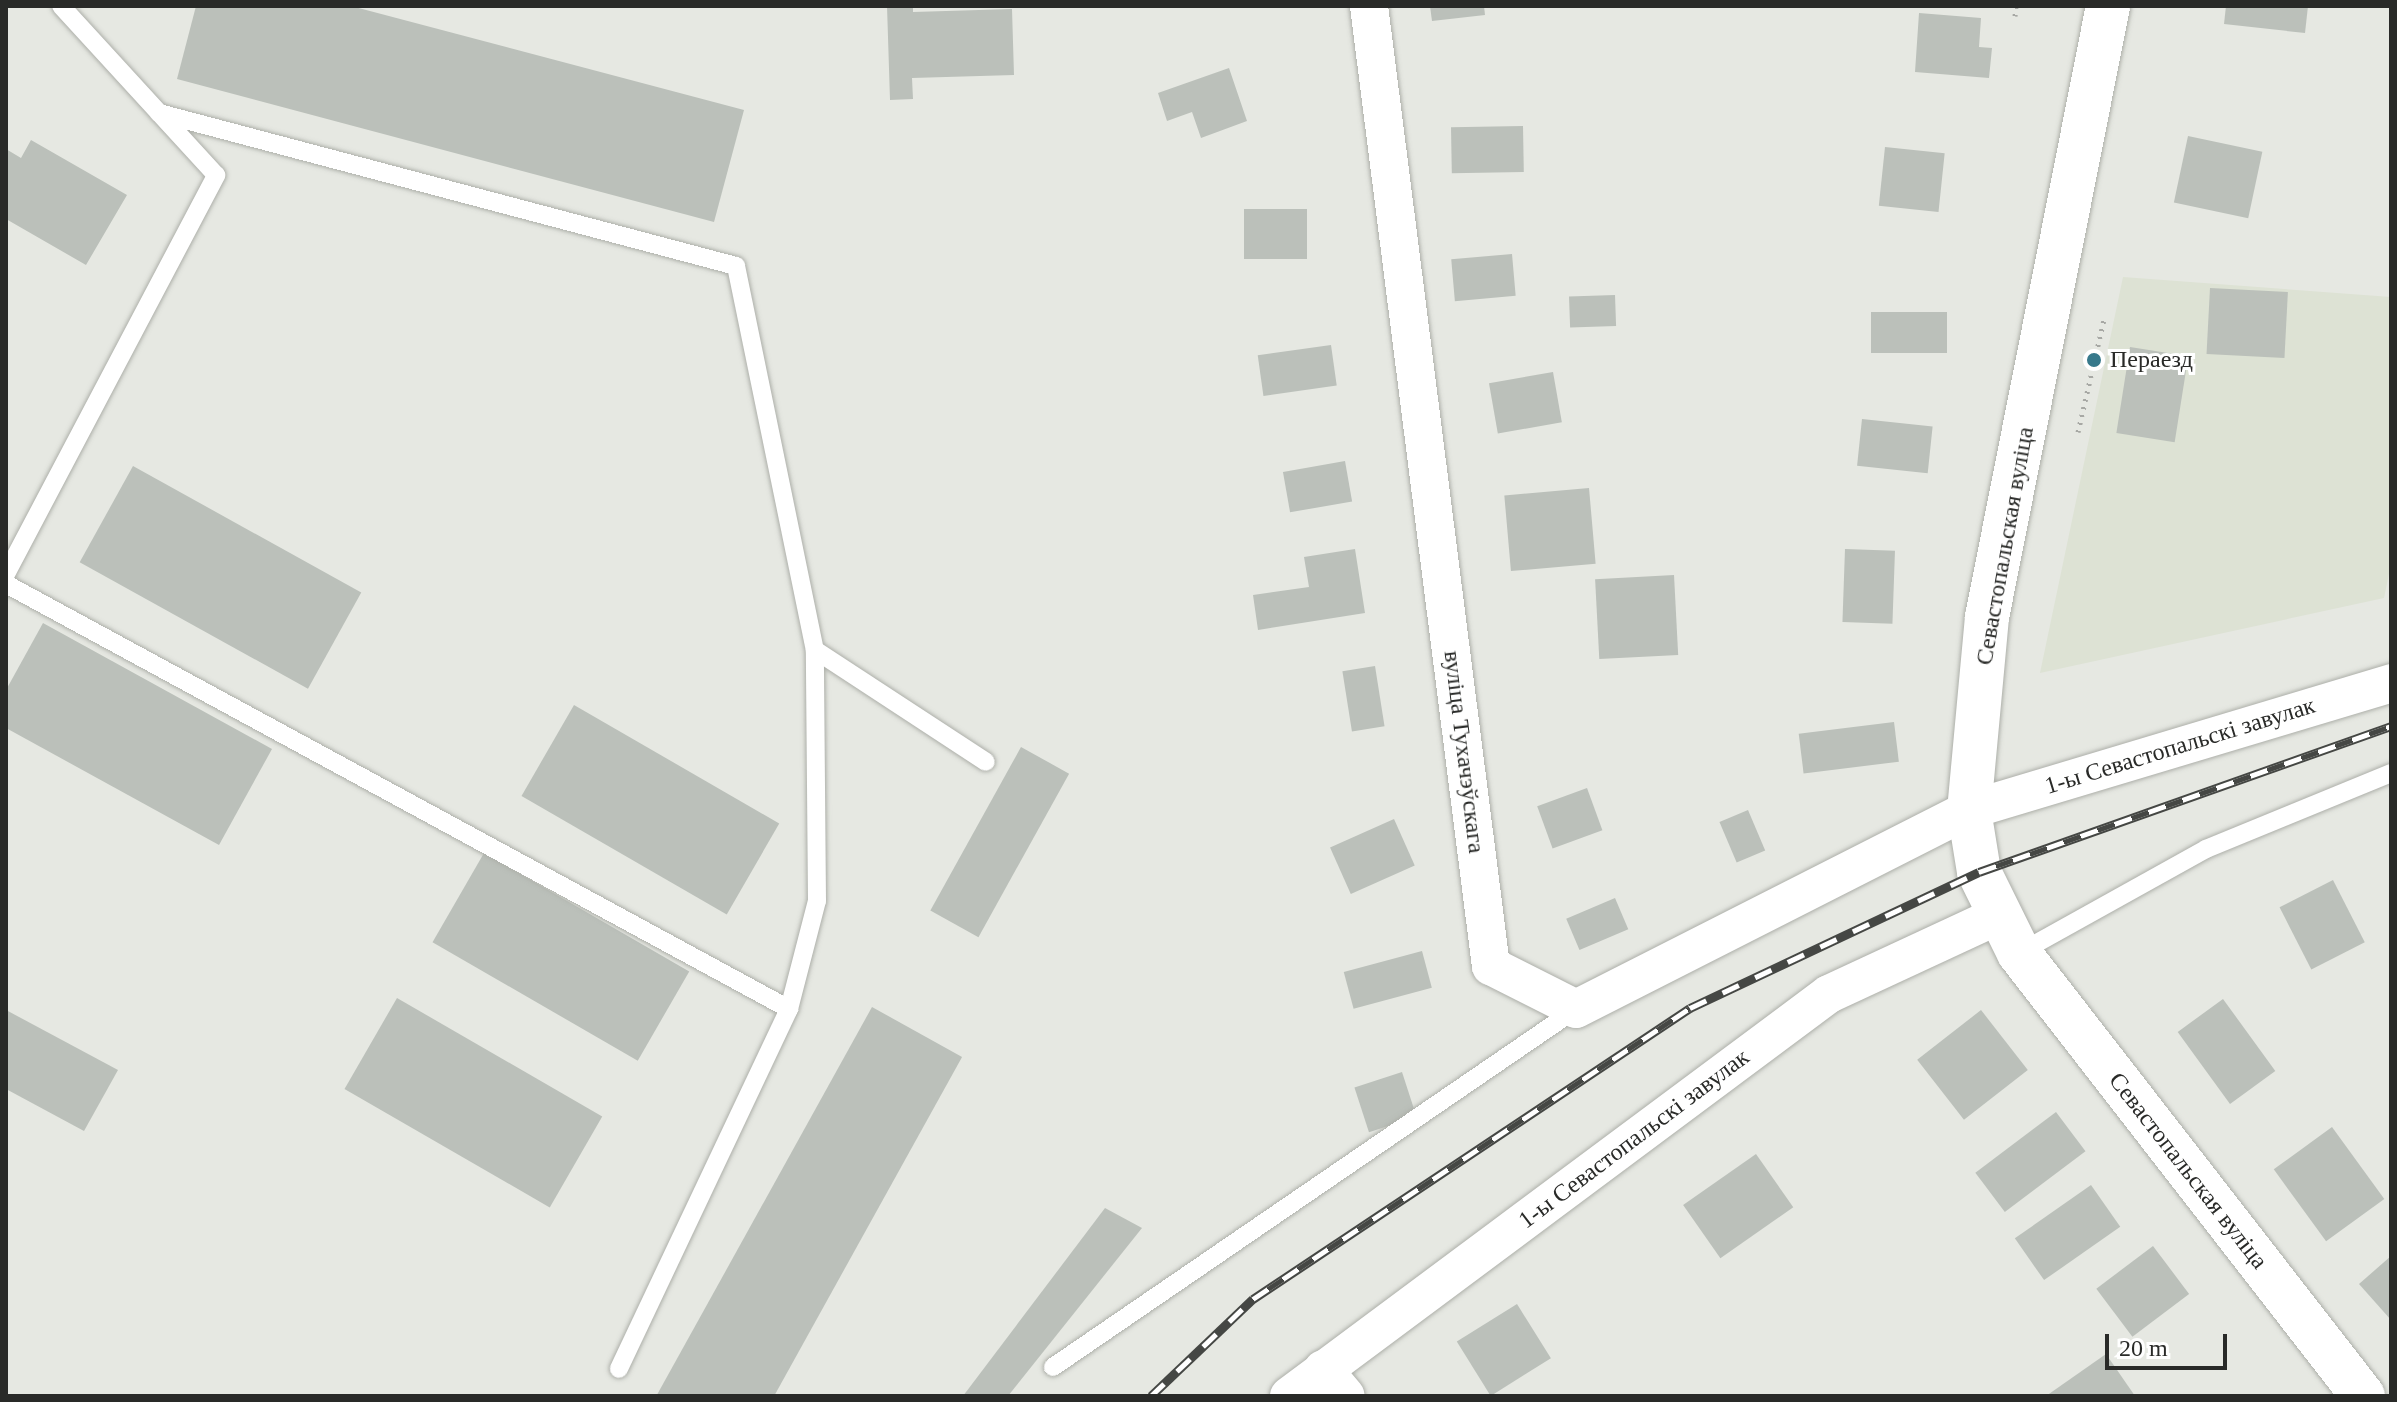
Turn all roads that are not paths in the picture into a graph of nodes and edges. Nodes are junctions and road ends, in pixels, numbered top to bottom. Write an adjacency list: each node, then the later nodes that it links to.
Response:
1 (61, 6): 4 (lane)
2 (1369, 6): 15 (street, вуліца Тухачэўскага)
3 (2108, 6): 11 (street, Севастопальская вуліца)
4 (159, 113): 5 (lane); 7 (lane)
5 (6, 574)
6 (6, 584): 14 (lane)
7 (815, 650): 9 (lane); 14 (lane)
8 (2391, 683): 11 (street, 1-ы Севастопальскі завулак)
9 (986, 762)
10 (2391, 773): 13 (lane)
11 (1969, 810): 12 (street, Севастопальская вуліца); 15 (street)
12 (1999, 915): 13 (street, Севастопальская вуліца); 18 (street, 1-ы Севастопальскі завулак)
13 (2019, 953): 20 (street, Севастопальская вуліца)
14 (789, 1009): 17 (lane)
15 (1576, 1009): 16 (lane)
16 (1053, 1367)
17 (619, 1369)
18 (1335, 1382): 19 (street, 1-ы Севастопальскі завулак)
19 (1289, 1396)
20 (2363, 1396)

